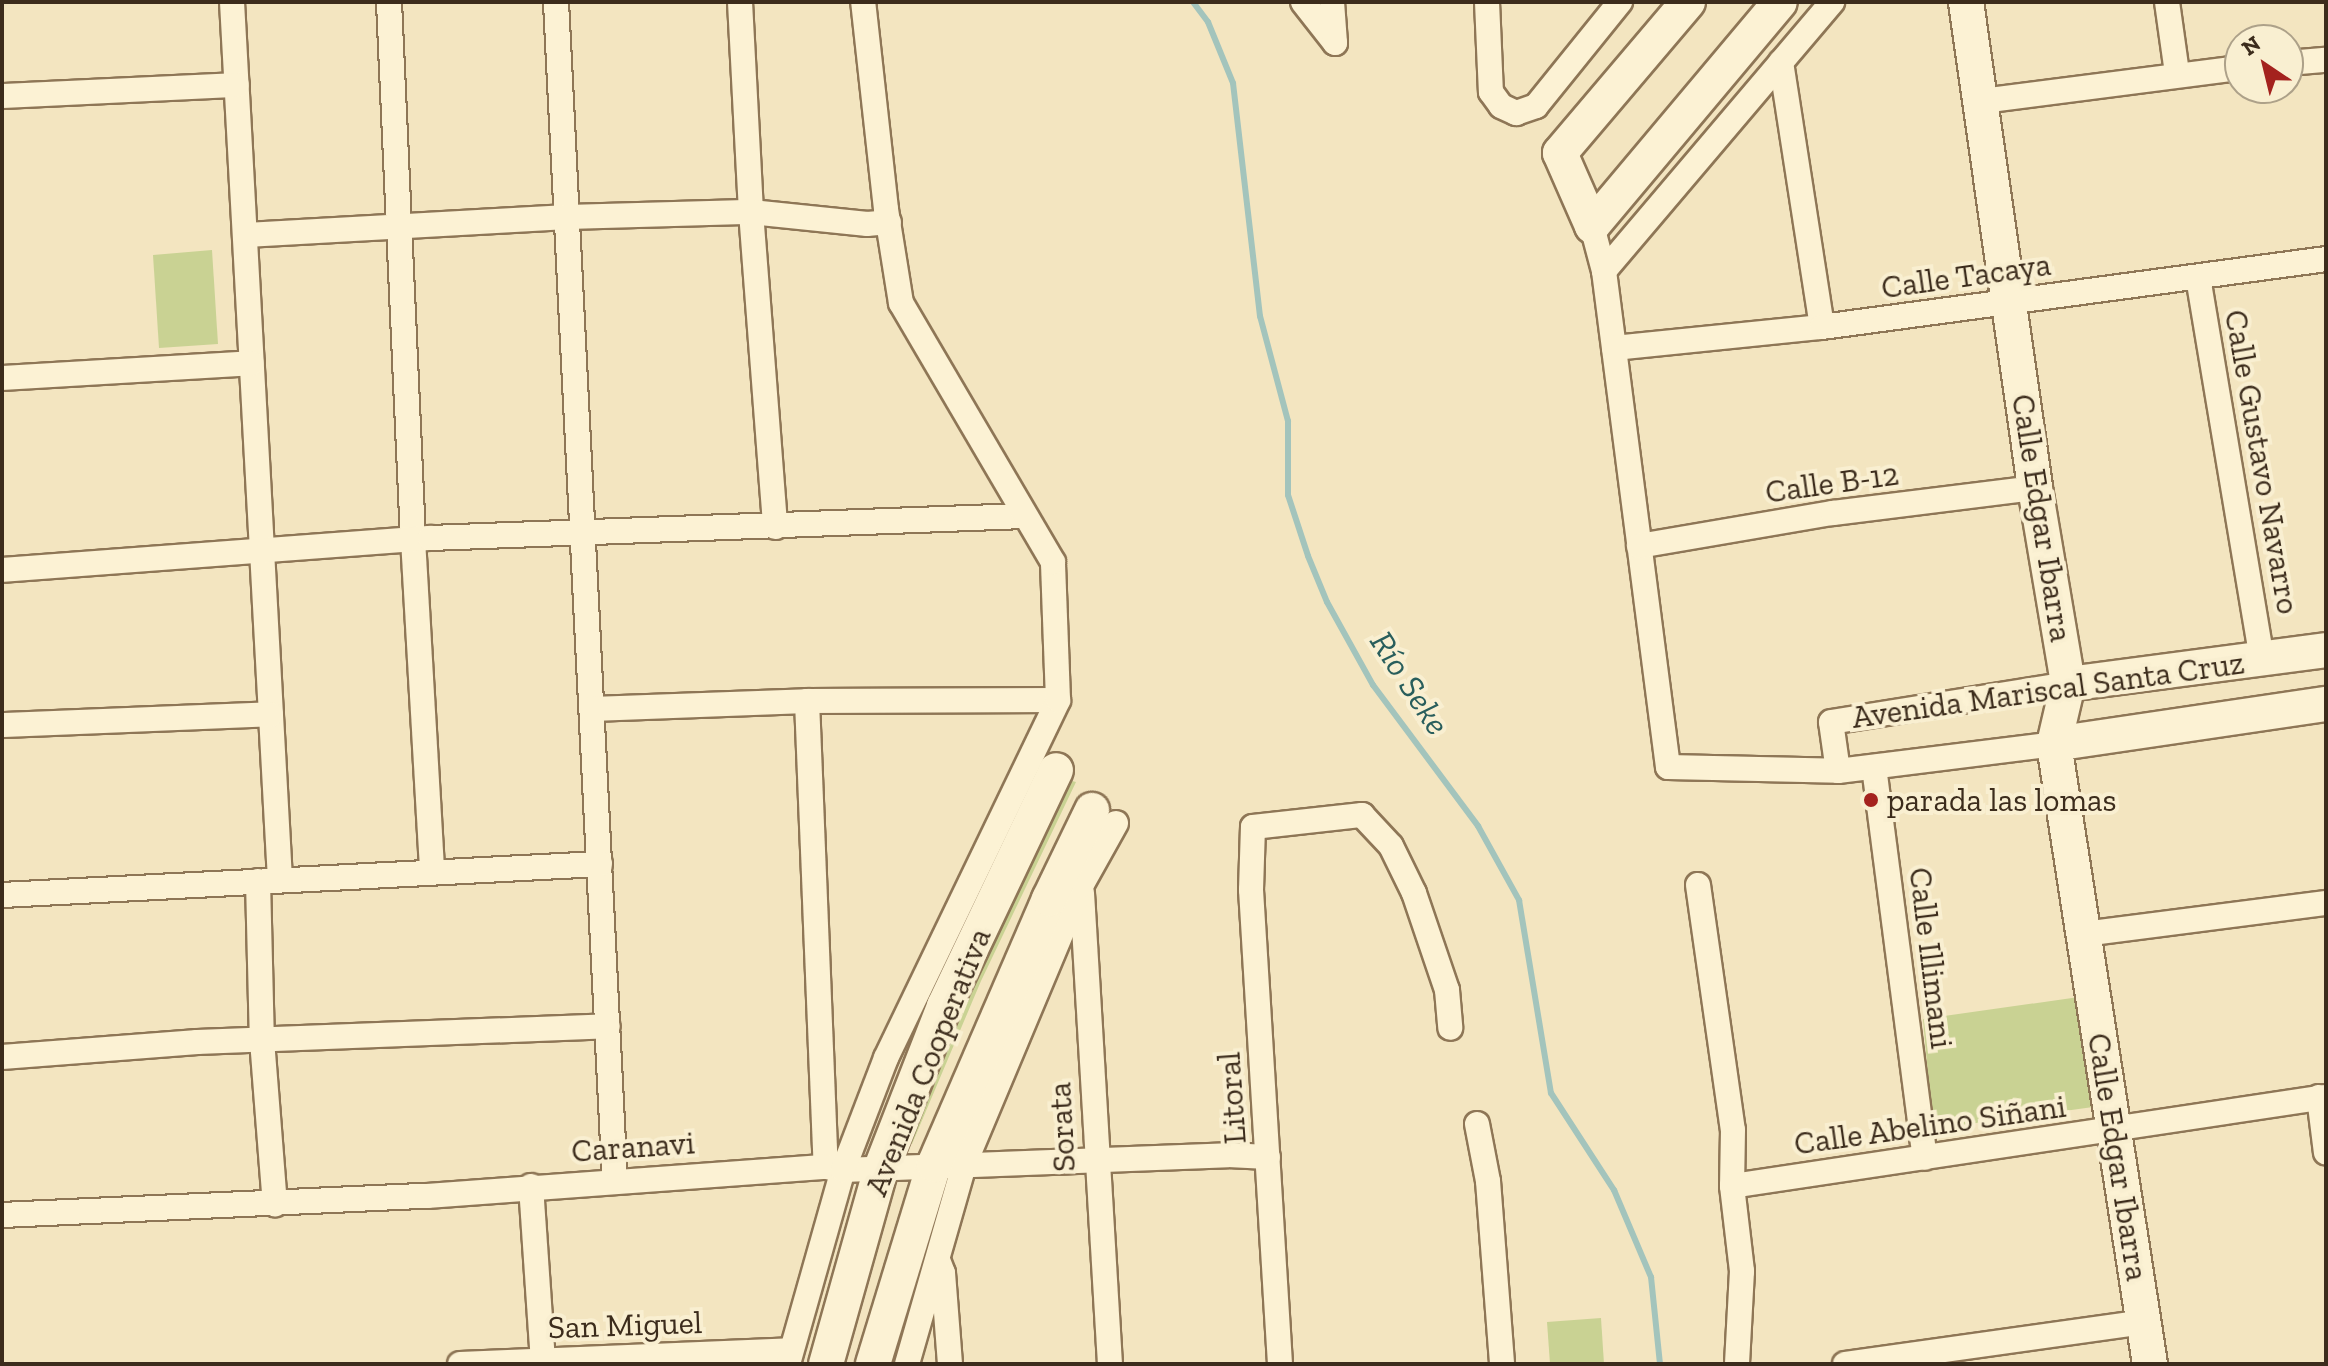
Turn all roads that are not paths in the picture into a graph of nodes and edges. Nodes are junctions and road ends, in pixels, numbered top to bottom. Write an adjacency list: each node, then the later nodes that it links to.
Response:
1 (232, 2): 20 (street)
2 (389, 2): 27 (street)
3 (556, 2): 24 (street)
4 (740, 2): 23 (street)
5 (863, 2): 25 (street)
6 (1303, 2): 7 (street)
7 (1332, 2)
8 (1487, 2): 9 (street)
9 (1620, 2)
10 (1688, 2): 26 (street)
11 (1780, 2): 26 (street)
12 (1832, 2): 16 (street)
13 (1966, 2): 22 (street, Calle Edgar Ibarra)
14 (2167, 2): 19 (street)
15 (2326, 60): 17 (street)
16 (1781, 62): 30 (street); 33 (street)
17 (2304, 62)
18 (2224, 69): 19 (street)
19 (2177, 73): 22 (street)
20 (237, 85): 21 (street); 28 (street)
21 (2, 96)
22 (1982, 101): 32 (street, Calle Edgar Ibarra)
23 (751, 212): 24 (street); 25 (street); 39 (street)
24 (567, 217): 27 (street); 40 (street)
25 (889, 222): 38 (street)
26 (1592, 226): 30 (street)
27 (400, 229): 28 (street); 41 (street)
28 (246, 235): 35 (street)
29 (2326, 259): 31 (street, Calle Tacaya)
30 (1604, 271): 34 (street)
31 (2198, 277): 32 (street, Calle Tacaya); 46 (street, Calle Gustavo Navarro)
32 (2010, 302): 33 (street, Calle Tacaya); 37 (street, Calle Edgar Ibarra)
33 (1822, 327): 34 (street, Calle Tacaya)
34 (1614, 348): 42 (street)
35 (252, 363): 36 (street); 43 (street)
36 (2, 378)
37 (2035, 488): 42 (street, Calle B-12); 47 (street, Calle Edgar Ibarra)
38 (1024, 516): 39 (street); 48 (street)
39 (775, 527): 40 (street)
40 (580, 532): 41 (street); 51 (street)
41 (413, 539): 43 (street); 60 (street)
42 (1639, 546): 57 (street)
43 (262, 552): 44 (street); 52 (street)
44 (2, 570)
45 (2326, 650): 46 (street, Avenida Mariscal Santa Cruz)
46 (2262, 659): 47 (street, Avenida Mariscal Santa Cruz)
47 (2068, 684): 54 (street, Calle Edgar Ibarra); 57 (street, Avenida Mariscal Santa Cruz)
48 (1058, 700): 49 (street); 80 (street)
49 (807, 701): 51 (street); 80 (street)
50 (2326, 704): 54 (street, Avenida Mariscal Santa Cruz)
51 (592, 709): 59 (street)
52 (271, 714): 53 (street); 61 (street)
53 (2, 725)
54 (2054, 744): 55 (street, Avenida Mariscal Santa Cruz); 66 (street, Calle Edgar Ibarra)
55 (1874, 767): 57 (street, Avenida Mariscal Santa Cruz); 76 (street, Calle Illimani)
56 (1056, 770): 79 (street, Avenida Cooperativa)
57 (1838, 771)
58 (1104, 817): 63 (street); 78 (street, Avenida Cooperativa)
59 (600, 864): 60 (street); 67 (street)
60 (432, 870): 61 (street)
61 (269, 880): 64 (street); 69 (street)
62 (1698, 885): 83 (street)
63 (1081, 886): 77 (street, Sorata); 78 (street)
64 (2, 895)
65 (2326, 903): 66 (street)
66 (2084, 934): 73 (street, Calle Edgar Ibarra)
67 (608, 1026): 69 (street); 81 (street)
68 (1450, 1028): 75 (street, Litoral)
69 (262, 1040): 70 (street); 84 (street)
70 (2, 1057)
71 (2322, 1097): 73 (street, Calle Abelino Siñani); 74 (street)
72 (1477, 1124): 97 (street)
73 (2114, 1131): 76 (street, Calle Abelino Siñani); 87 (street, Calle Edgar Ibarra)
74 (2326, 1153)
75 (1268, 1157): 77 (street, Caranavi); 96 (street, Litoral)
76 (1925, 1158): 83 (street, Calle Abelino Siñani)
77 (1096, 1161): 78 (street, Caranavi); 95 (street, Sorata)
78 (949, 1165): 79 (street, Caranavi); 86 (street); 92 (street, Avenida Cooperativa)
79 (881, 1168): 80 (street, Caranavi); 91 (street, Avenida Cooperativa)
80 (834, 1169): 81 (street, Caranavi); 88 (street)
81 (615, 1181): 82 (street, Caranavi)
82 (531, 1186): 84 (street, Caranavi); 89 (street)
83 (1732, 1186): 98 (street)
84 (275, 1204): 85 (street, Caranavi)
85 (2, 1215)
86 (936, 1259): 93 (street); 94 (street)
87 (2144, 1322): 99 (street); 100 (street, Calle Edgar Ibarra)
88 (790, 1357): 89 (street, San Miguel)
89 (543, 1362): 90 (street, San Miguel)
90 (460, 1364)
91 (826, 1364)
92 (873, 1364)
93 (907, 1364)
94 (950, 1364)
95 (1110, 1364)
96 (1280, 1364)
97 (1502, 1364)
98 (1737, 1364)
99 (1845, 1364)
100 (2150, 1364)

